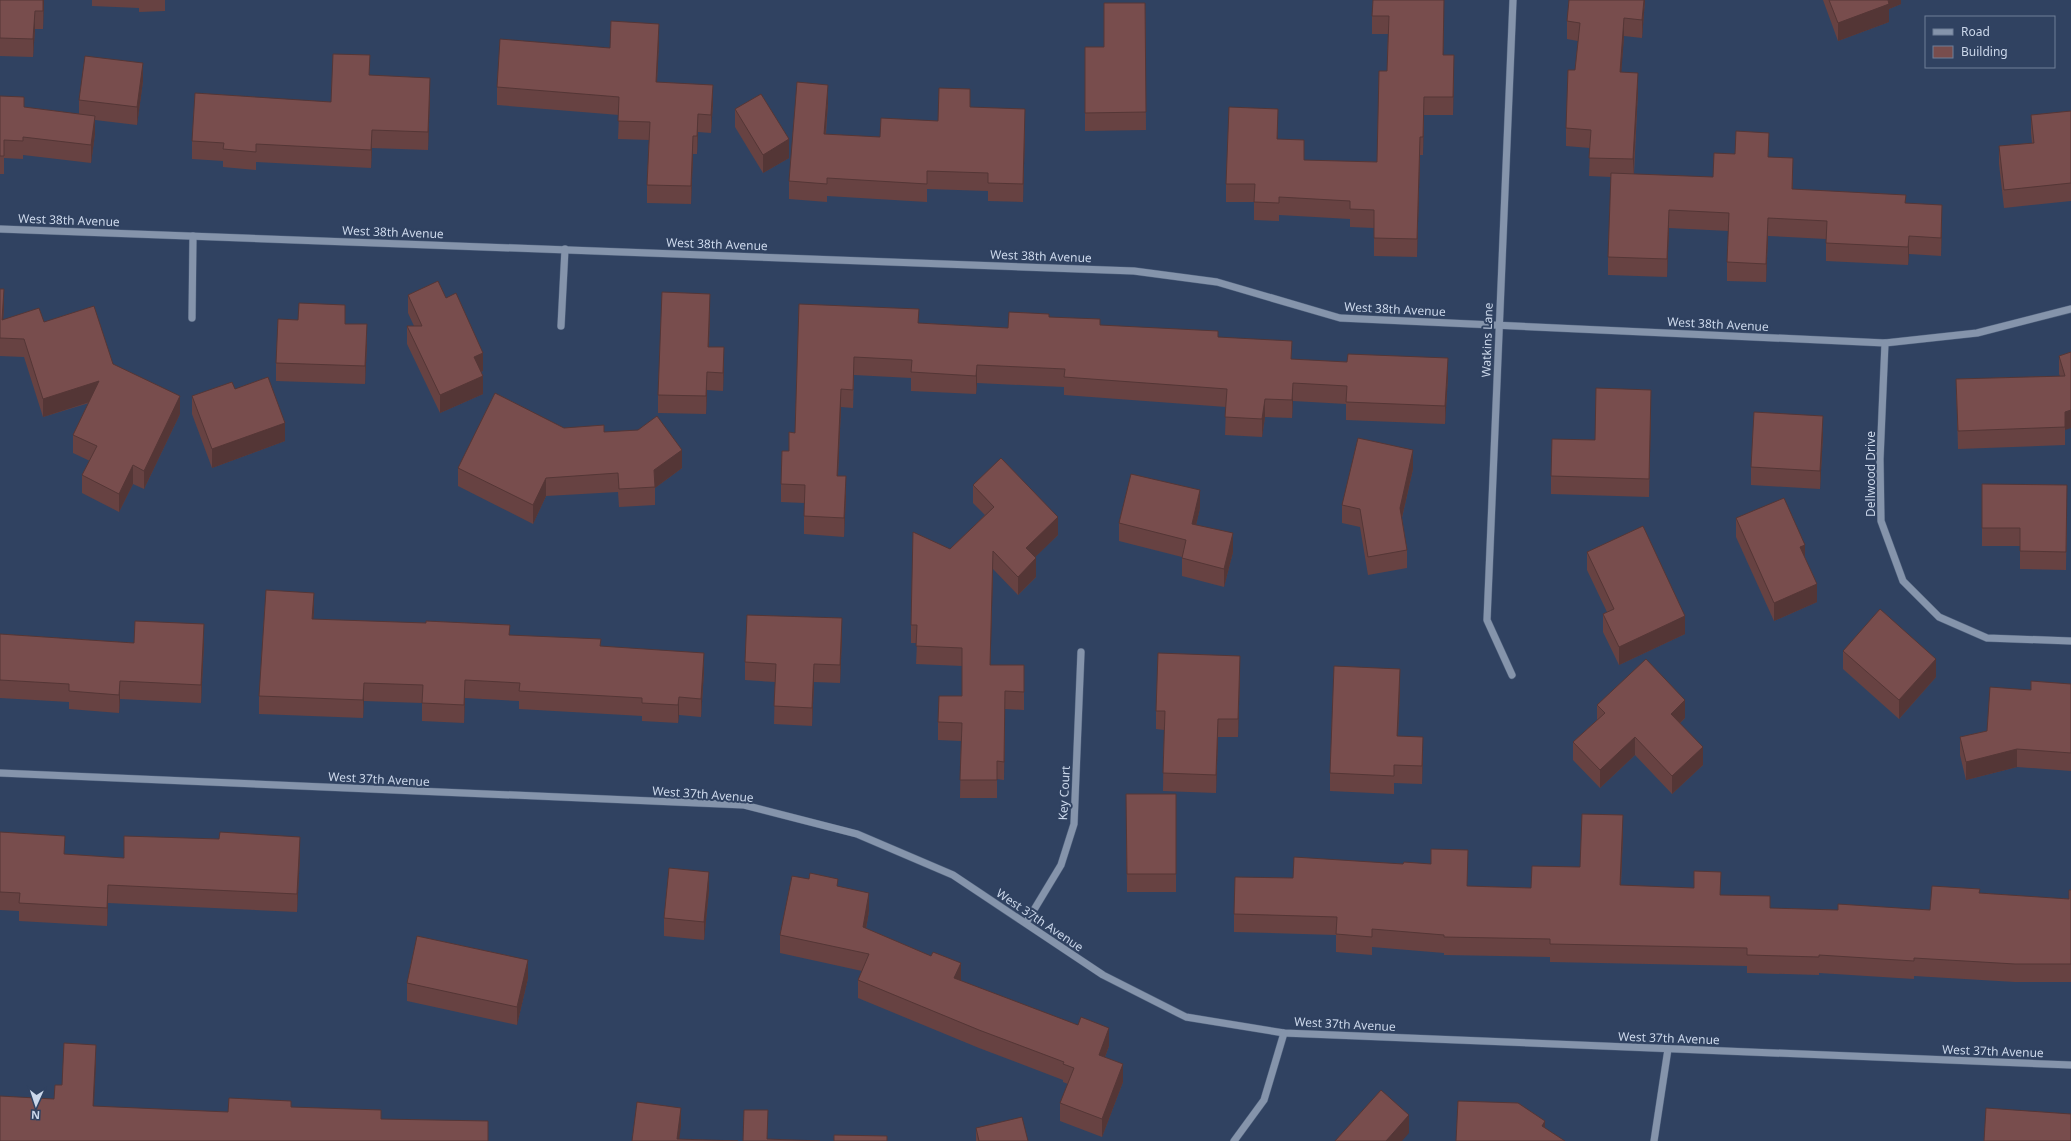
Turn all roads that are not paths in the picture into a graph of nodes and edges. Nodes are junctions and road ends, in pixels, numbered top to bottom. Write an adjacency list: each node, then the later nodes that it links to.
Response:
1 (1513, 0): 7 (street, Watkins Lane)
2 (0, 229): 3 (street, West 38th Avenue)
3 (193, 236): 4 (street, West 38th Avenue); 6 (street)
4 (565, 249): 7 (street, West 38th Avenue); 8 (street)
5 (2071, 309): 9 (street, West 38th Avenue)
6 (192, 318)
7 (1499, 325): 9 (street, West 38th Avenue); 12 (street, Watkins Lane)
8 (562, 326)
9 (1885, 343): 10 (street, Dellwood Drive)
10 (2071, 641)
11 (1081, 652): 14 (street, Key Court)
12 (1512, 675)
13 (0, 773): 14 (street, West 37th Avenue)
14 (1026, 923): 15 (street, West 37th Avenue)
15 (1284, 1033): 16 (street, West 37th Avenue); 18 (street)
16 (1668, 1050): 17 (street, West 37th Avenue); 19 (street)
17 (2071, 1065)
18 (1234, 1141)
19 (1654, 1141)

